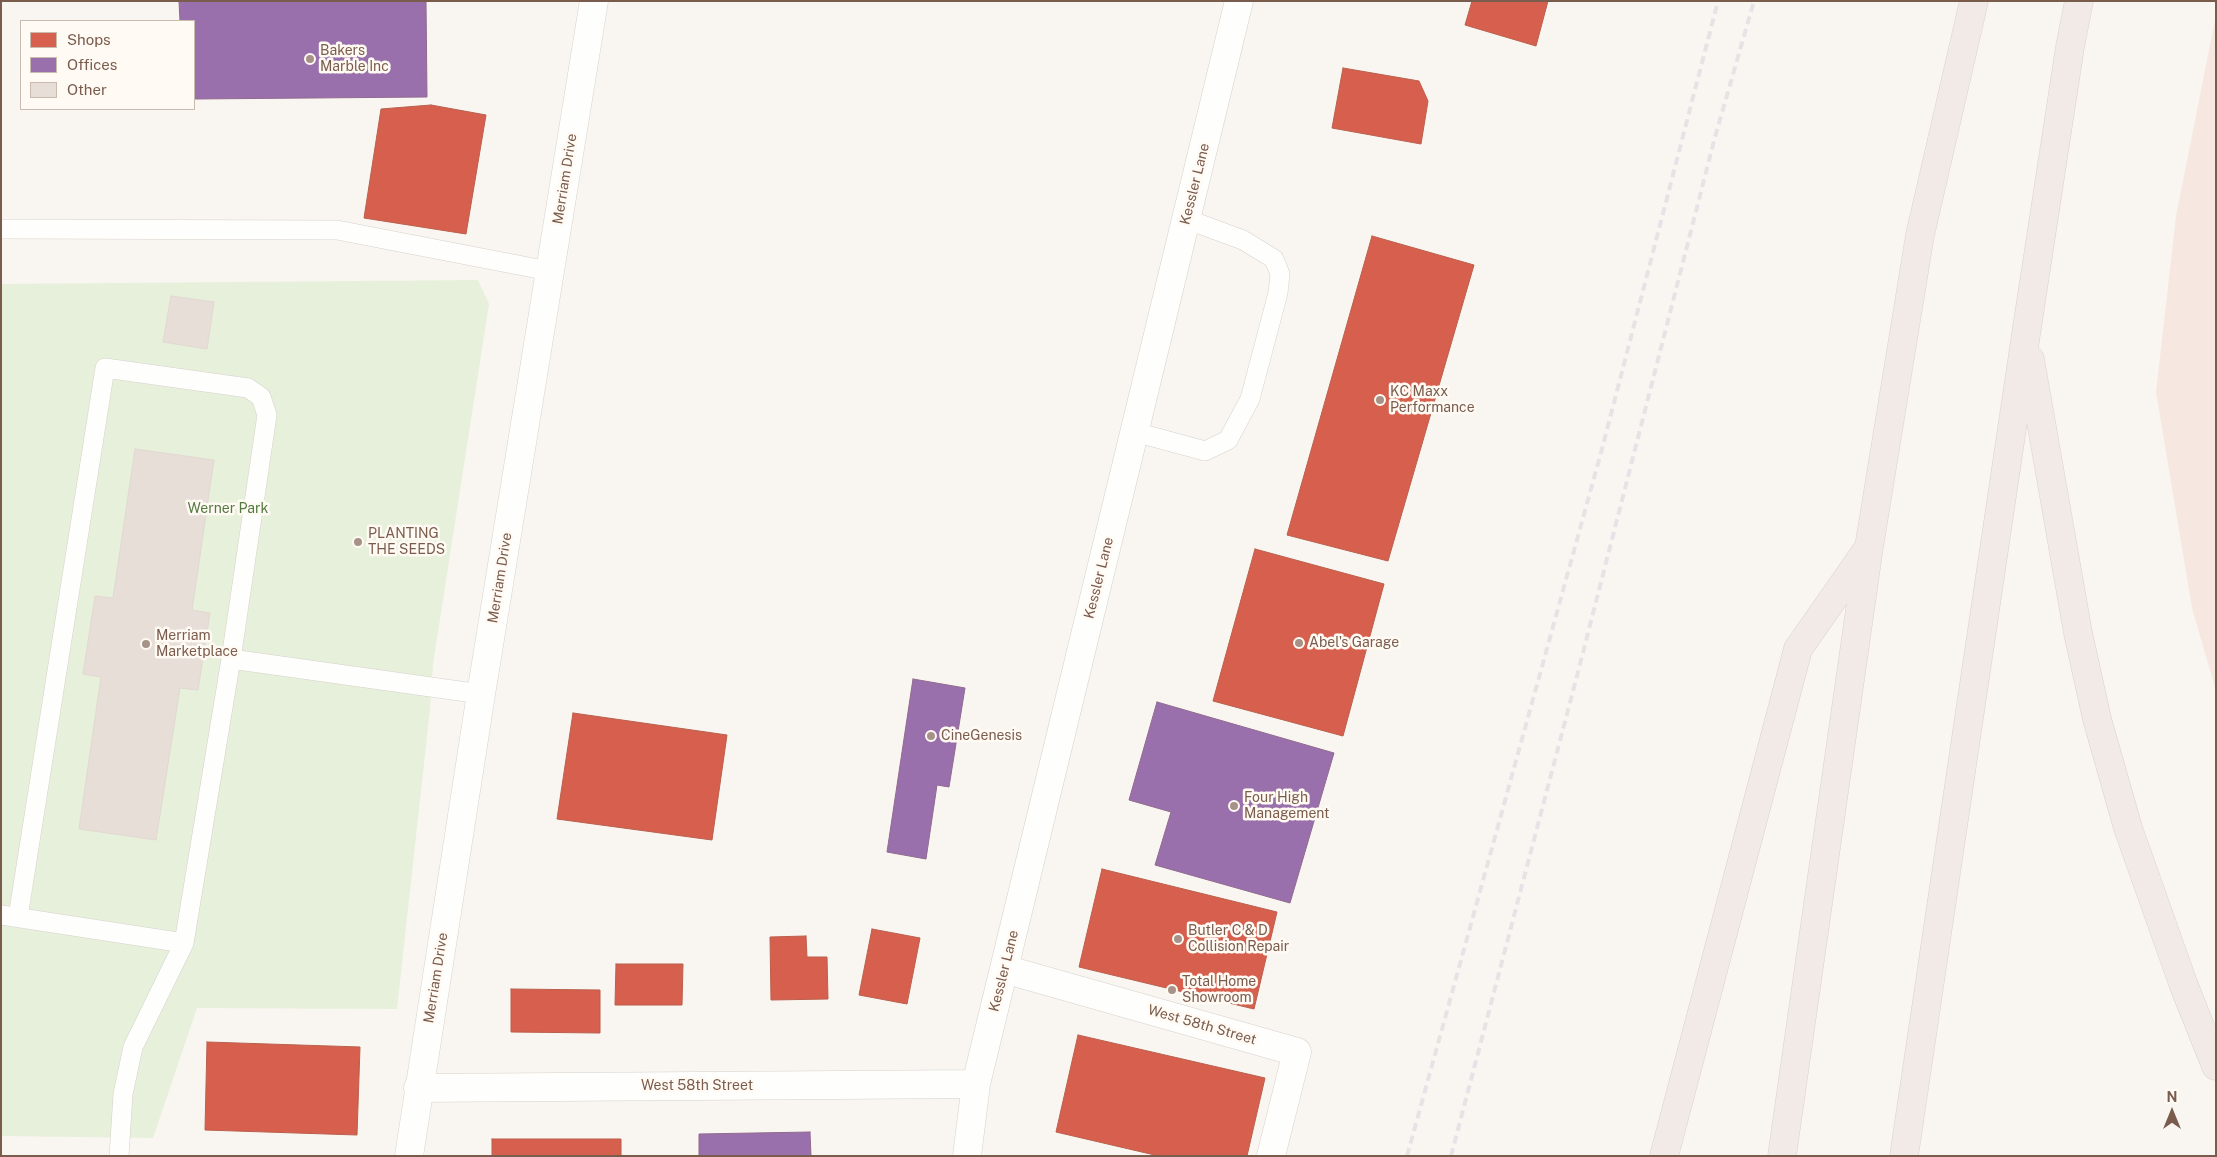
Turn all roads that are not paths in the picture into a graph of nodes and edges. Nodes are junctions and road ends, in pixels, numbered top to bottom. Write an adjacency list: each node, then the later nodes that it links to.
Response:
1 (594, 1): 7 (street, Merriam Drive)
2 (1239, 1): 5 (street, Kessler Lane)
3 (1974, 1): 10 (highway)
4 (2079, 1): 8 (highway)
5 (1186, 219): 9 (street, Kessler Lane); 9 (lane)
6 (1, 229): 7 (lane)
7 (550, 271): 12 (street, Merriam Drive)
8 (2026, 334): 16 (highway); 25 (highway)
9 (1135, 432): 15 (street, Kessler Lane)
10 (1869, 547): 23 (highway); 24 (highway)
11 (231, 659): 12 (lane); 13 (lane); 14 (lane)
12 (481, 694): 18 (street, Merriam Drive)
13 (10, 916): 14 (lane)
14 (184, 943): 19 (lane)
15 (1004, 969): 17 (street, Kessler Lane); 22 (street, West 58th Street)
16 (2216, 1066)
17 (976, 1084): 18 (street, West 58th Street); 21 (street, Kessler Lane)
18 (418, 1088): 20 (street, Merriam Drive)
19 (119, 1156)
20 (409, 1156)
21 (967, 1156)
22 (1271, 1156)
23 (1664, 1156)
24 (1782, 1156)
25 (1904, 1156)

